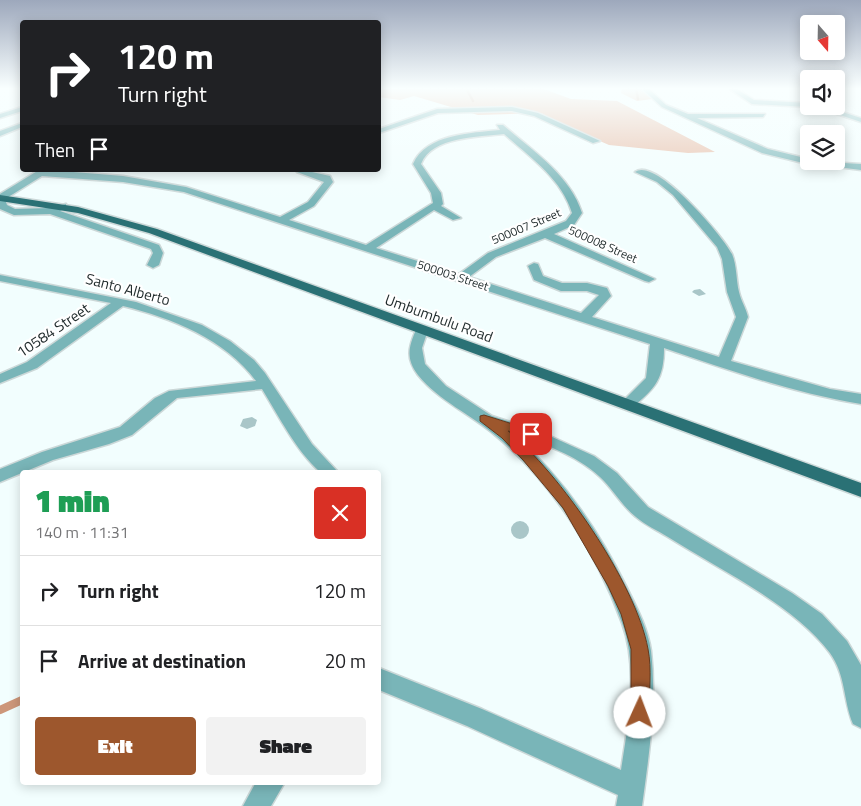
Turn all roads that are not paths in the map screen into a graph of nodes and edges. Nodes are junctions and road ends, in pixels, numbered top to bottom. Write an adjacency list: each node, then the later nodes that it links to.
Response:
1 (20, 126): 4 (street)
2 (562, 126): 5 (street)
3 (708, 126): 6 (street)
4 (0, 134)
5 (596, 141)
6 (861, 167)
7 (42, 172): 11 (street, 500003 Street); 12 (street)
8 (136, 172): 11 (street)
9 (301, 172): 16 (street)
10 (639, 172): 28 (street)
11 (123, 179): 16 (street, 500003 Street)
12 (0, 198): 14 (main road, Umbumbulu Road)
13 (435, 206): 15 (street); 17 (street, 500007 Street); 18 (street)
14 (57, 208): 19 (street); 26 (main road, Umbumbulu Road)
15 (456, 218)
16 (280, 221): 18 (street, 500003 Street)
17 (547, 234): 22 (street, 500007 Street); 23 (street, 500008 Street)
18 (368, 248): 22 (street, 500003 Street)
19 (153, 265)
20 (534, 266): 25 (street)
21 (0, 278): 24 (street, Santo Alberto)
22 (461, 278): 25 (street, 500003 Street)
23 (649, 279)
24 (121, 302): 29 (street, 10584 Street); 30 (street, Santo Alberto)
25 (584, 318): 27 (street, 500003 Street)
26 (422, 330): 32 (main road, Umbumbulu Road); 33 (street)
27 (657, 341): 28 (street, 500003 Street); 32 (street)
28 (724, 363): 31 (street, 500003 Street)
29 (0, 379)
30 (266, 384): 34 (street, Santo Alberto); 35 (street)
31 (861, 399)
32 (628, 404): 36 (main road, Umbumbulu Road)
33 (484, 418): 38 (street); 40 (street)
34 (328, 470)
35 (0, 476)
36 (861, 490)
37 (381, 680): 40 (street)
38 (861, 716)
39 (270, 785): 41 (street)
40 (630, 797)
41 (256, 806)

